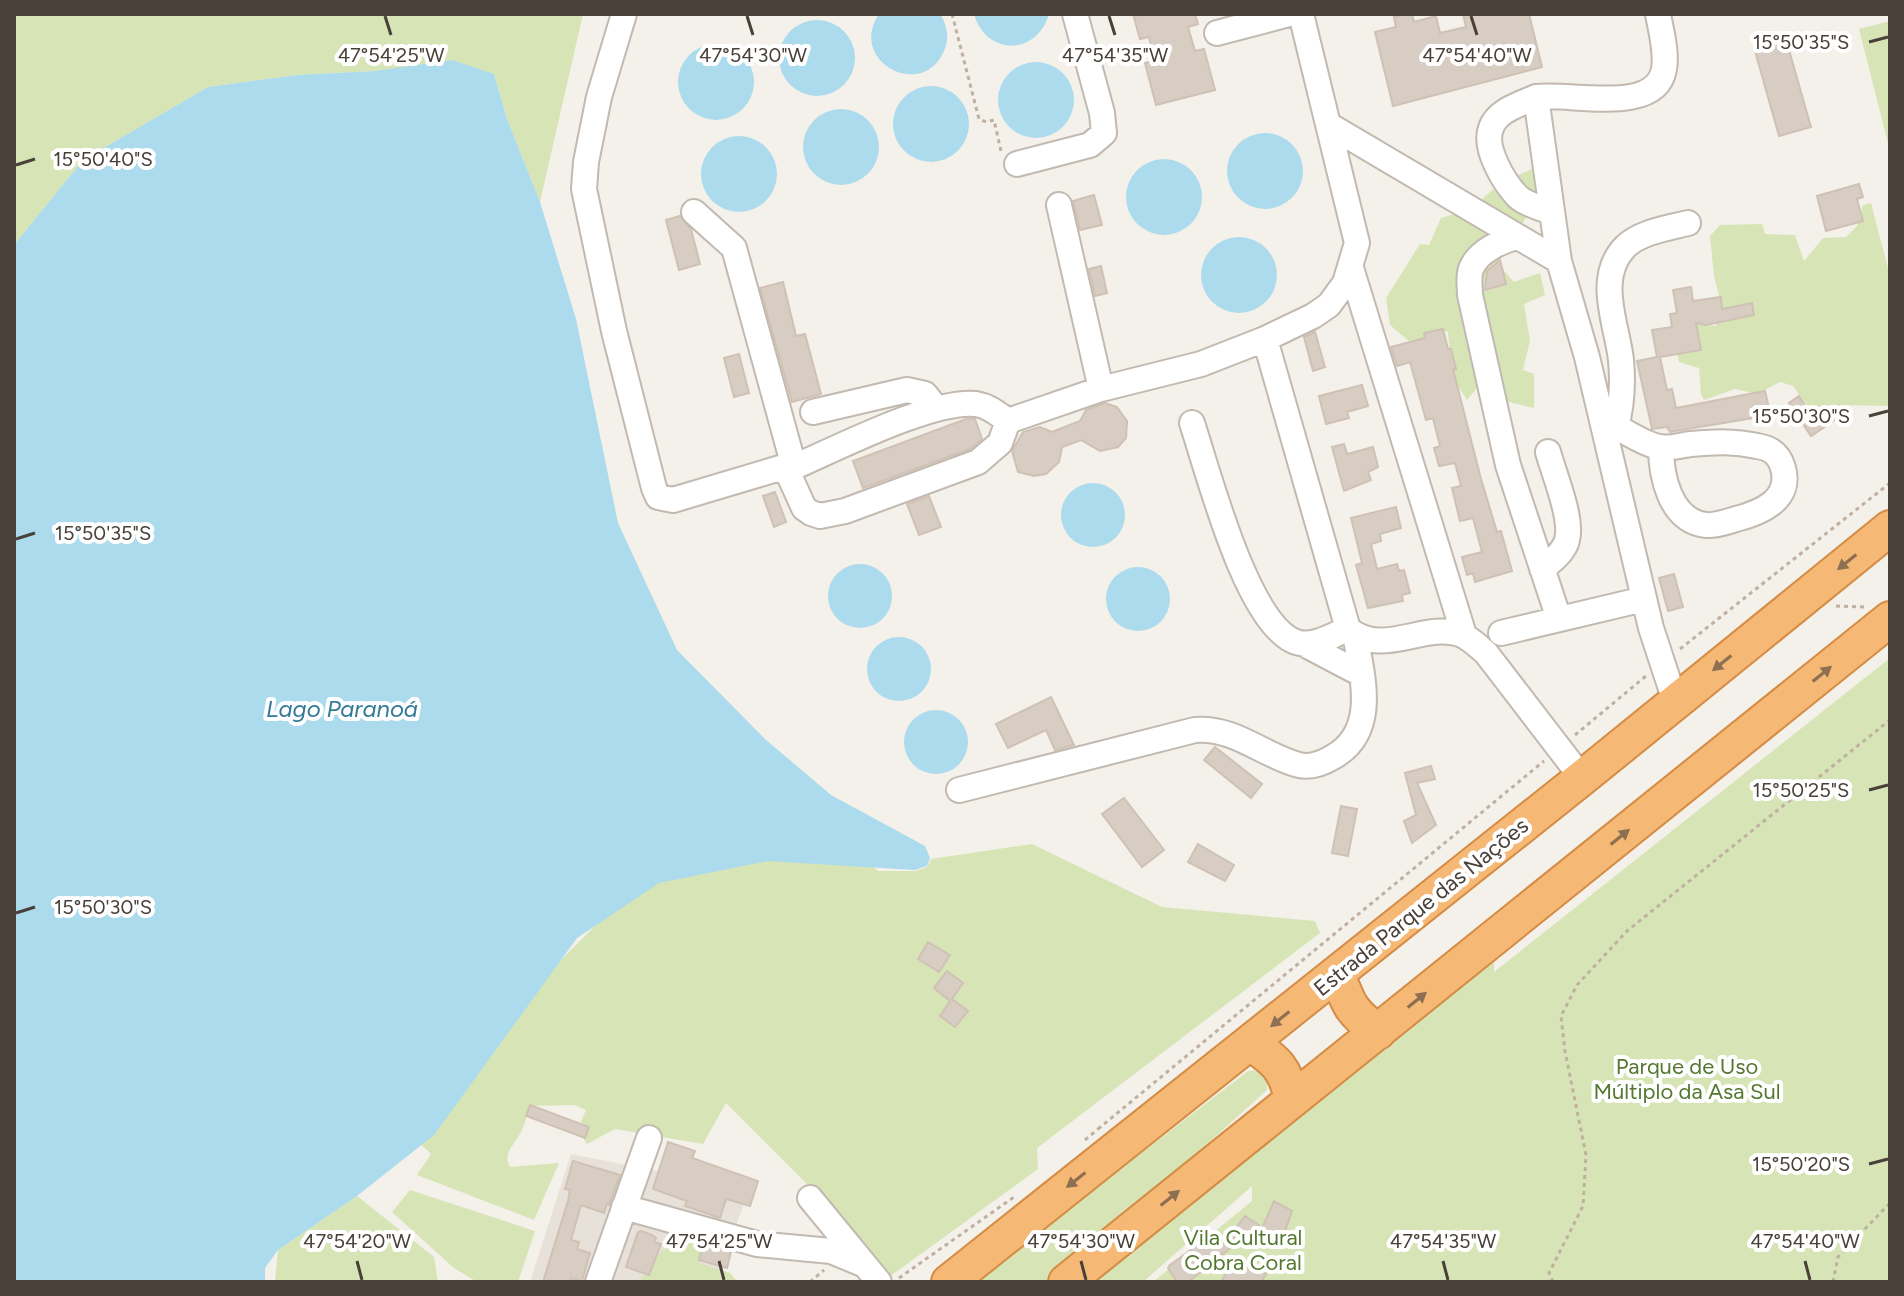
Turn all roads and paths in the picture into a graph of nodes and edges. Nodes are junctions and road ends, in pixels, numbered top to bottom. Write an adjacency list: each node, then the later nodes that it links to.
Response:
1 (624, 14): 27 (lane)
2 (952, 14): 10 (path)
3 (1075, 14): 10 (lane)
4 (1289, 14): 7 (lane)
5 (1301, 14): 9 (lane)
6 (1658, 14): 8 (lane)
7 (1217, 33)
8 (1536, 97): 13 (lane); 13 (lane)
9 (1329, 125): 15 (lane); 17 (lane)
10 (1017, 164)
11 (1059, 205): 19 (lane)
12 (694, 212): 27 (lane)
13 (1551, 212): 16 (lane)
14 (1688, 223): 24 (lane)
15 (1518, 237): 16 (lane); 30 (lane)
16 (1559, 261): 24 (lane)
17 (1351, 268): 18 (lane); 37 (lane)
18 (1265, 339): 19 (lane); 35 (lane)
19 (1101, 389): 22 (lane)
20 (936, 408): 21 (lane); 22 (lane); 27 (lane)
21 (813, 412)
22 (1008, 421): 27 (lane)
23 (1192, 423): 38 (lane)
24 (1610, 429): 25 (lane); 31 (lane)
25 (1661, 447): 25 (lane)
26 (1548, 452): 30 (lane)
27 (790, 469)
28 (1890, 483): 39 (path)
29 (1890, 528): 41 (highway, Estrada Parque das Nações, one-way to 41)
30 (1542, 569): 33 (lane)
31 (1644, 599): 33 (lane); 39 (lane)
32 (1836, 606): 34 (path)
33 (1559, 619): 36 (lane)
34 (1887, 621): 48 (highway, one-way to 34)
35 (1352, 631): 37 (lane); 38 (lane); 40 (lane)
36 (1501, 633)
37 (1464, 635): 45 (lane)
38 (1304, 644): 40 (lane)
39 (1663, 663): 41 (lane); 43 (path)
40 (1361, 674): 46 (lane)
41 (1675, 701): 45 (highway, Estrada Parque das Nações)
42 (1890, 720): 62 (path)
43 (1564, 744)
44 (1552, 754): 52 (path)
45 (1582, 778): 47 (highway, Estrada Parque das Nações)
46 (959, 790)
47 (1337, 974): 48 (highway); 49 (highway, Estrada Parque das Nações, one-way to 49)
48 (1378, 1032): 50 (highway)
49 (1250, 1043): 50 (highway); 60 (highway, Estrada Parque das Nações, one-way to 60)
50 (1292, 1100): 61 (highway, one-way to 50)
51 (649, 1138): 56 (lane)
52 (1075, 1148)
53 (1017, 1195): 59 (path)
54 (810, 1198): 57 (lane)
55 (1890, 1203): 63 (path)
56 (624, 1207): 57 (lane); 58 (lane)
57 (872, 1273)
58 (598, 1282)
59 (893, 1282)
60 (949, 1282)
61 (1066, 1282)
62 (1553, 1282)
63 (1833, 1282)

